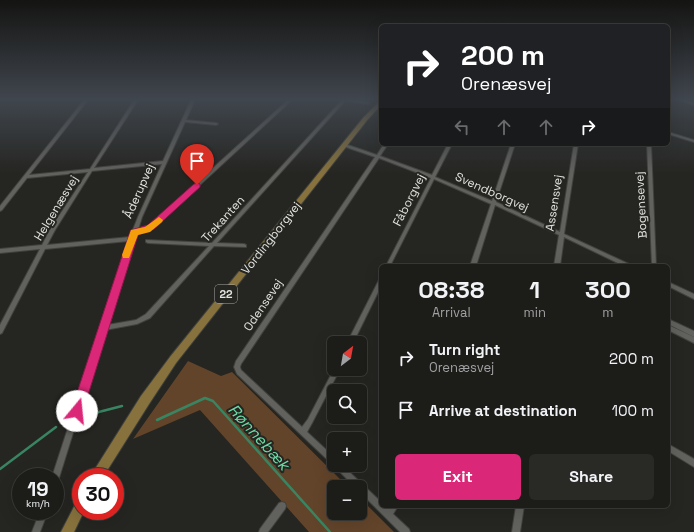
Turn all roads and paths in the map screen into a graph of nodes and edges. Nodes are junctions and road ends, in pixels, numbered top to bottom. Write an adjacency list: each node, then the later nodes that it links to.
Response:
1 (66, 125): 18 (street)
2 (120, 125): 17 (street, Helgenæsvej)
3 (182, 125): 16 (street, Åderupvej)
4 (263, 125): 22 (street)
5 (322, 125): 26 (street, Trekanten)
6 (360, 125): 9 (main road, Vordingborgvej / 22)
7 (670, 134): 8 (street)
8 (694, 141)
9 (344, 145): 15 (street, Svendborgvej); 51 (main road, Vordingborgvej / 22)
10 (385, 146): 15 (street, Odensevej)
11 (449, 146): 19 (street, Fåborgvej)
12 (511, 146): 20 (street)
13 (576, 146): 23 (street, Assensvej)
14 (649, 146): 34 (street, Bogensevej)
15 (378, 156): 19 (street, Svendborgvej); 46 (street, Odensevej)
16 (164, 162): 17 (street); 22 (street, Åderupvej)
17 (90, 171): 18 (street); 27 (street, Helgenæsvej)
18 (25, 177): 21 (street)
19 (433, 177): 20 (street, Svendborgvej); 30 (street, Fåborgvej)
20 (494, 203): 23 (street, Svendborgvej); 31 (street)
21 (0, 209)
22 (134, 232): 24 (street, Åderupvej)
23 (562, 234): 32 (street, Assensvej); 33 (street, Svendborgvej)
24 (132, 239): 27 (street); 39 (street, Åderupvej)
25 (148, 241): 26 (street)
26 (214, 244): 28 (street); 39 (street, Trekanten)
27 (44, 246): 29 (street); 41 (street, Helgenæsvej)
28 (244, 246)
29 (0, 251)
30 (389, 264)
31 (474, 264)
32 (557, 264)
33 (625, 264)
34 (654, 264)
35 (379, 285): 43 (street)
36 (670, 285): 37 (street)
37 (694, 297)
38 (670, 322): 42 (street)
39 (103, 328): 50 (street, Åderupvej)
40 (670, 328): 44 (street)
41 (0, 331)
42 (694, 334)
43 (354, 336)
44 (694, 340)
45 (333, 376): 46 (street)
46 (303, 432): 48 (street, Odensevej)
47 (670, 448): 49 (street)
48 (327, 455)
49 (694, 464)
50 (58, 468)
51 (102, 468)
52 (344, 472): 53 (street)
53 (353, 480)
54 (367, 494): 55 (street)
55 (379, 505)
56 (282, 506): 65 (street)
57 (382, 508): 60 (street)
58 (393, 508): 60 (street)
59 (520, 508): 67 (street)
60 (389, 515): 66 (street)
61 (41, 520): 63 (street)
62 (73, 520): 64 (main road)
63 (36, 532)
64 (67, 532)
65 (263, 532)
66 (406, 532)
67 (516, 532)

